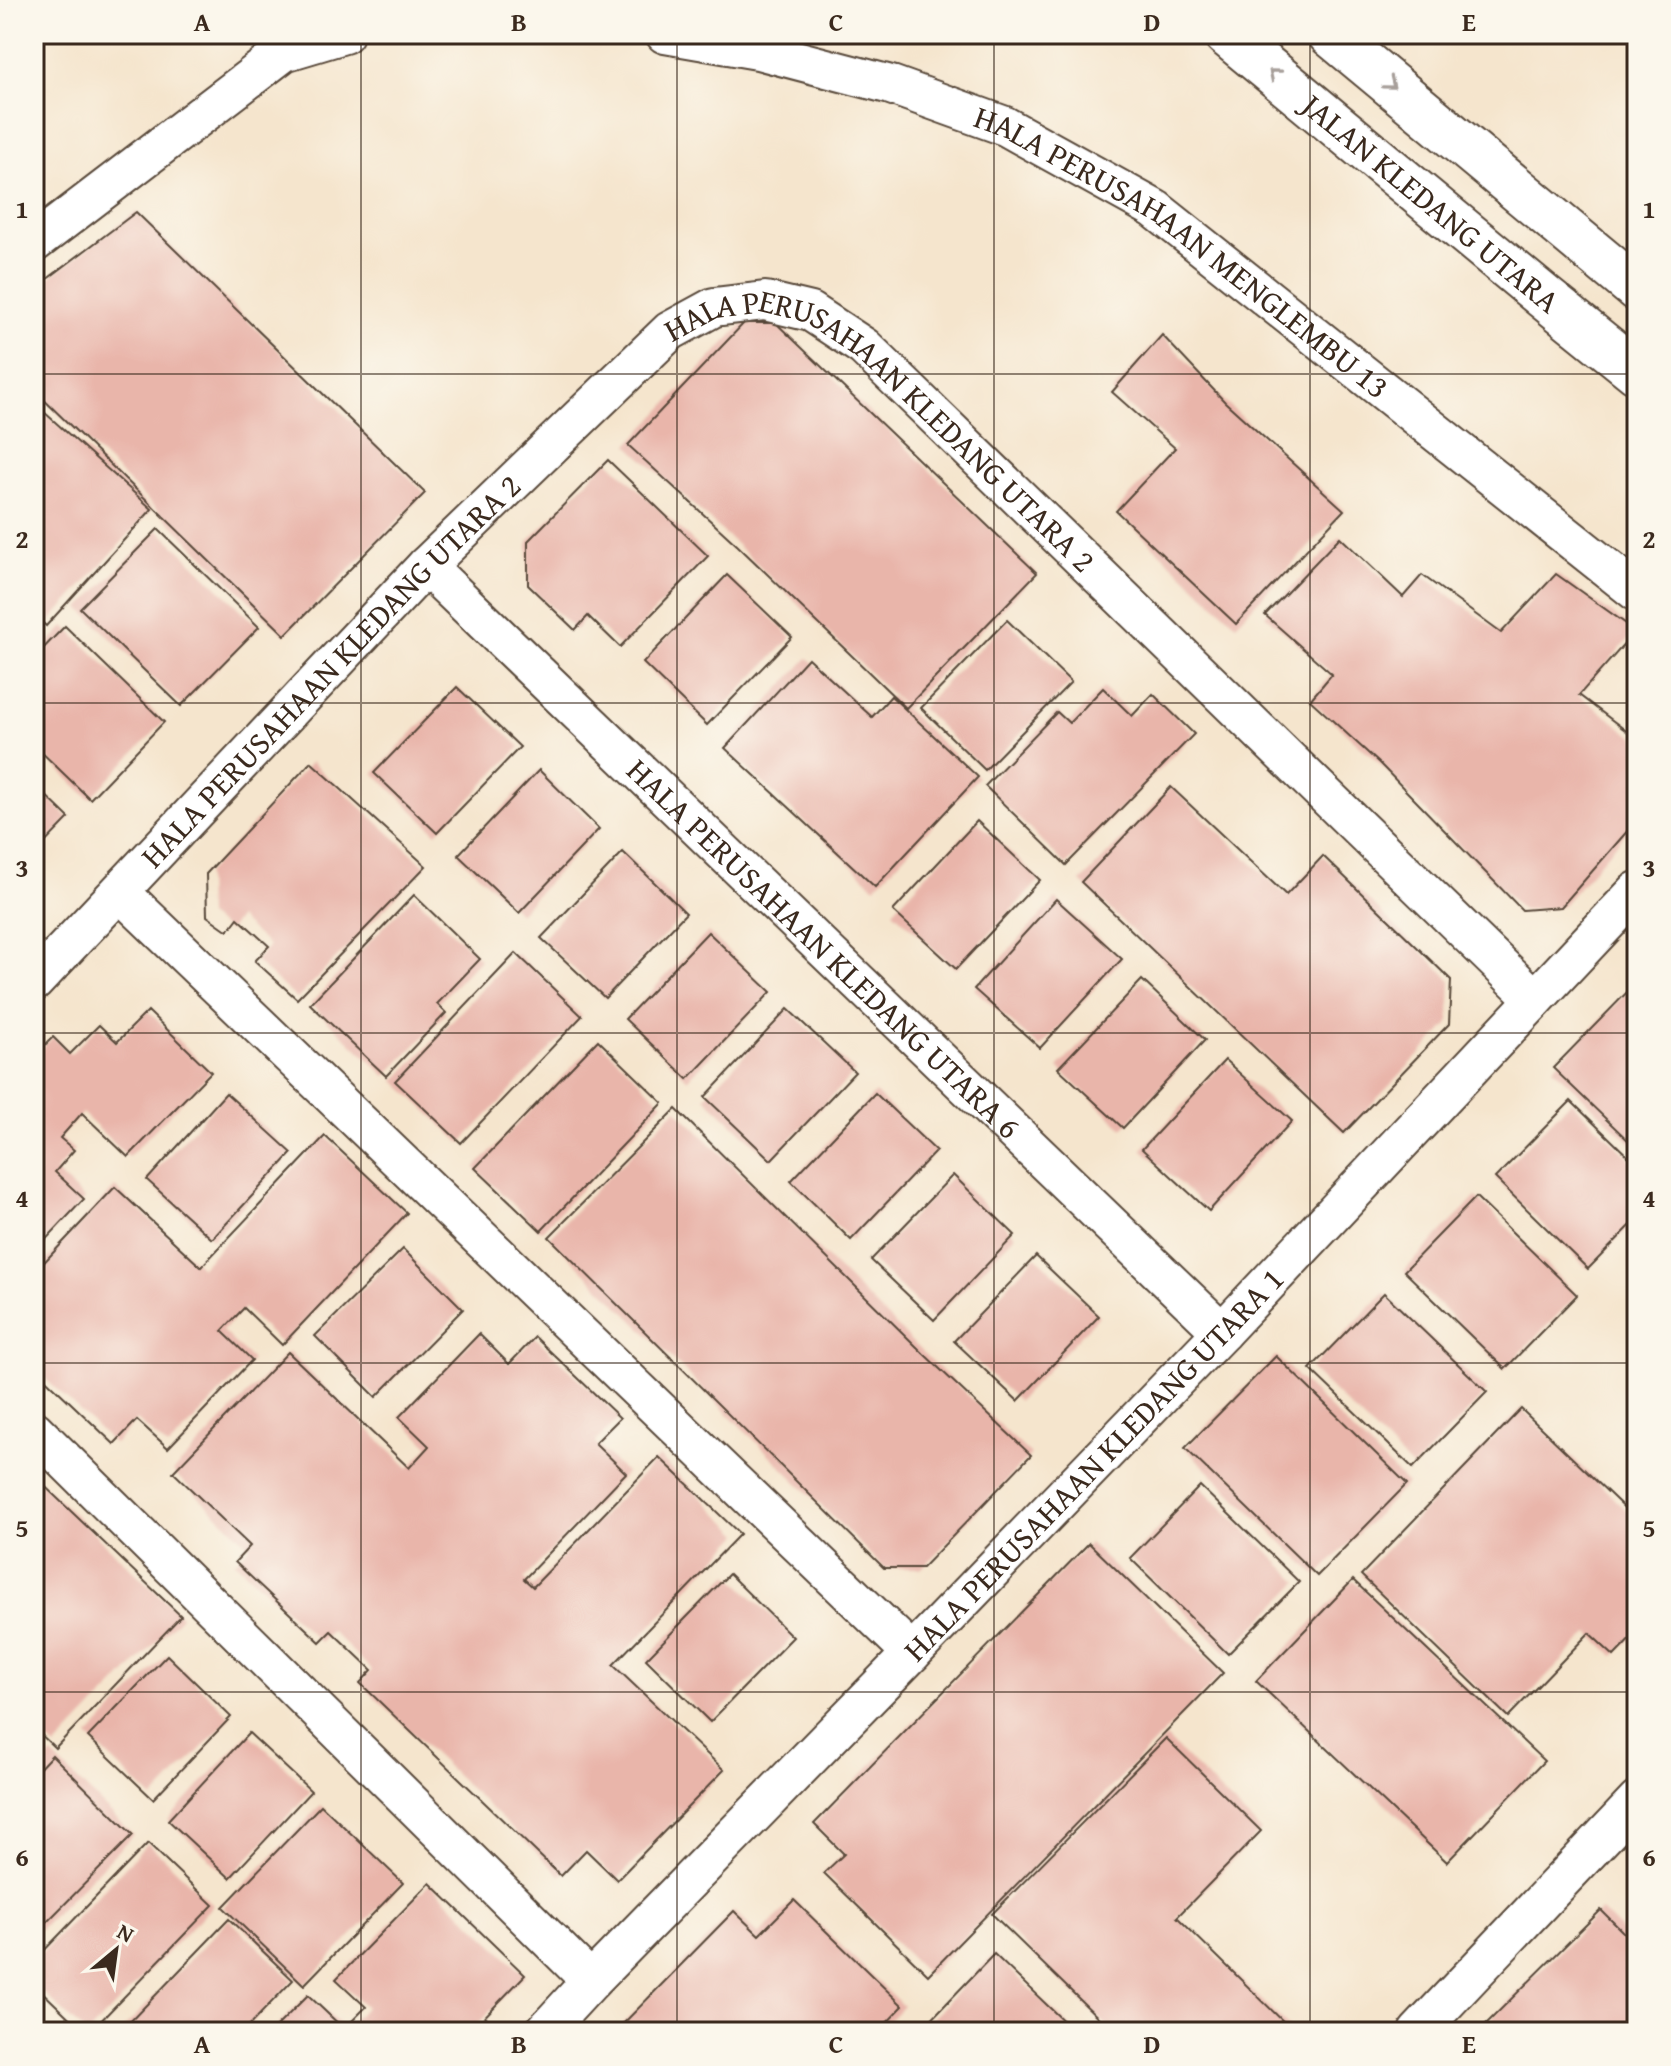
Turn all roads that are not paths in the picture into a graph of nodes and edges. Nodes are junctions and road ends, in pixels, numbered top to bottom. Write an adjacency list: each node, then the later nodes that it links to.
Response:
1 (344, 34): 6 (street)
2 (665, 34): 11 (street, HALA PERUSAHAAN MENGLEMBU 13)
3 (1226, 34): 9 (main road, JALAN KLEDANG UTARA, one-way to 3)
4 (1330, 34): 5 (main road, JALAN KLEDANG UTARA, one-way to 5)
5 (1428, 115): 7 (main road); 8 (main road, JALAN KLEDANG UTARA)
6 (34, 243)
7 (1637, 253)
8 (1637, 289)
9 (1637, 372)
10 (426, 566): 13 (street, HALA PERUSAHAAN KLEDANG UTARA 2); 15 (street, HALA PERUSAHAAN KLEDANG UTARA 2); 16 (street, HALA PERUSAHAAN KLEDANG UTARA 6)
11 (1637, 592)
12 (1637, 891): 15 (street, HALA PERUSAHAAN KLEDANG UTARA 1)
13 (120, 892): 14 (street, HALA PERUSAHAAN KLEDANG UTARA 2); 18 (street)
14 (34, 982)
15 (1535, 999): 16 (street, HALA PERUSAHAAN KLEDANG UTARA 1)
16 (1222, 1332): 18 (street, HALA PERUSAHAAN KLEDANG UTARA 1)
17 (34, 1430): 20 (street)
18 (912, 1653): 20 (street, HALA PERUSAHAAN KLEDANG UTARA 1)
19 (1637, 1801): 22 (street)
20 (591, 1981): 21 (street, HALA PERUSAHAAN KLEDANG UTARA 1)
21 (544, 2032)
22 (1418, 2032)

